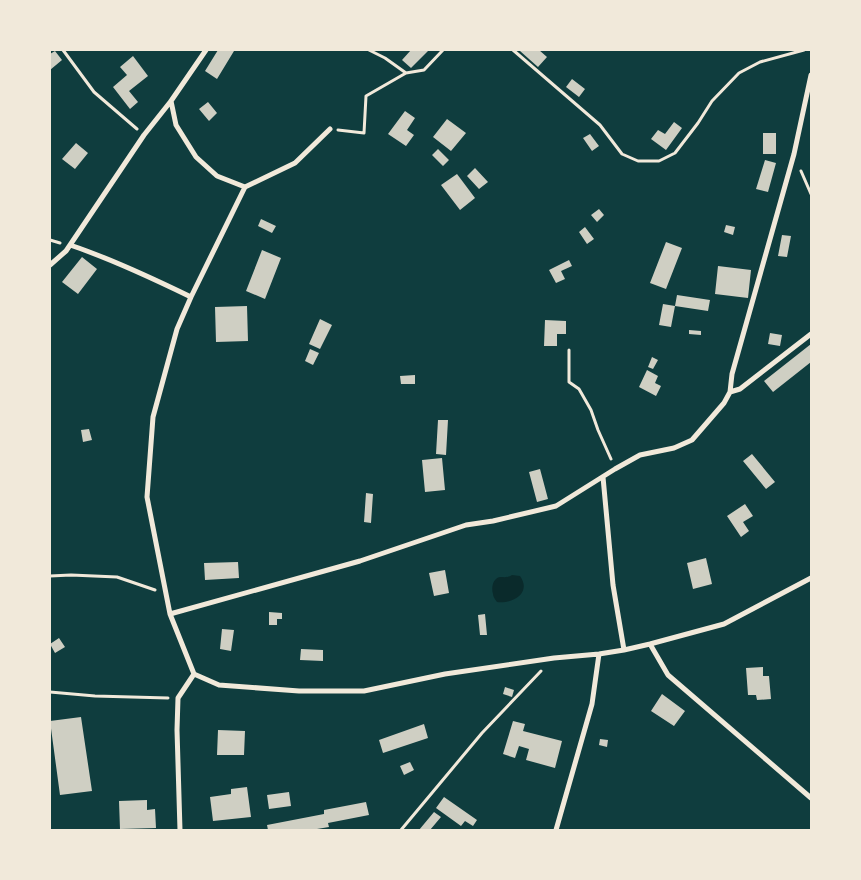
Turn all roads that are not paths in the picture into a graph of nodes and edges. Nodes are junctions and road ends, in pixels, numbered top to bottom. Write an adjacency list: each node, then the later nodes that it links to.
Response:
1 (206, 50): 3 (street)
2 (811, 74): 10 (street)
3 (171, 101): 5 (street); 6 (street)
4 (330, 129): 5 (street)
5 (245, 187): 8 (street)
6 (70, 246): 7 (street); 8 (street)
7 (50, 265)
8 (191, 297): 13 (street)
9 (811, 334): 10 (street)
10 (730, 392): 11 (street)
11 (603, 477): 13 (street); 15 (street)
12 (810, 579): 14 (street)
13 (170, 614): 17 (street)
14 (650, 644): 15 (street); 18 (street)
15 (624, 650): 16 (street)
16 (599, 654): 17 (street); 20 (street)
17 (194, 674): 19 (street)
18 (811, 798)
19 (180, 830)
20 (556, 830)

